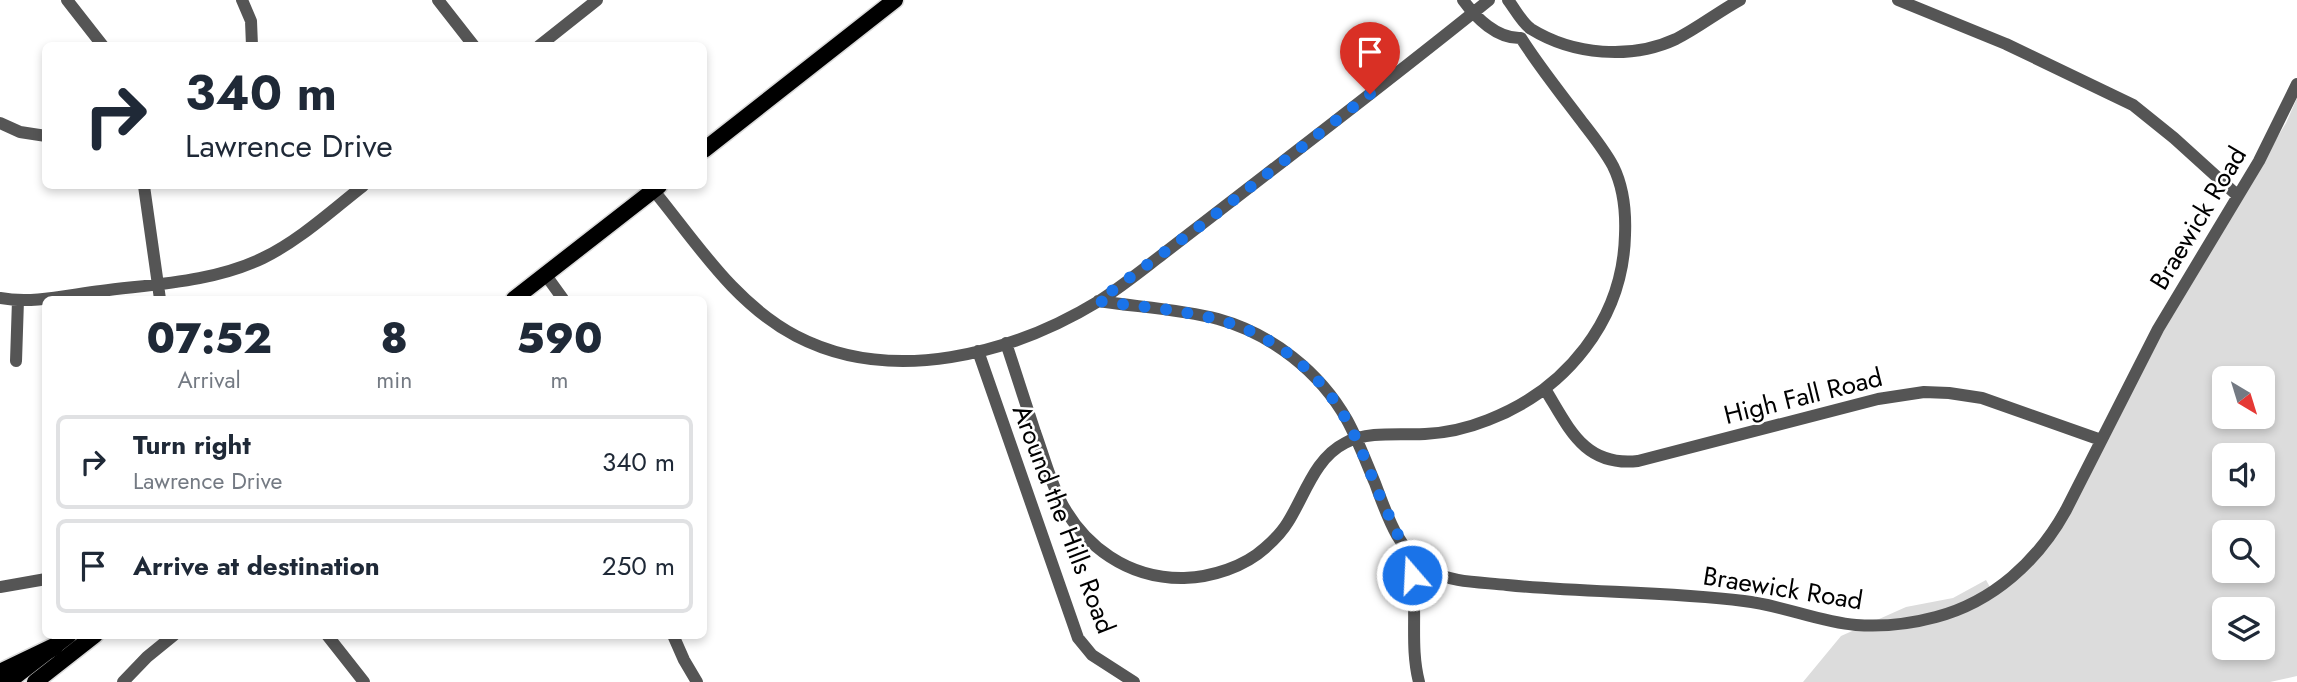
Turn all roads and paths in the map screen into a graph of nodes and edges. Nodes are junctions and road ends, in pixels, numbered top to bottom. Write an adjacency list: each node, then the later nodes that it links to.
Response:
1 (67, 0): 13 (street)
2 (243, 0): 14 (street)
3 (438, 0): 15 (street)
4 (597, 0): 16 (street)
5 (895, 0): 20 (main road)
6 (1463, 0): 11 (street)
7 (1489, 0): 11 (street)
8 (1508, 0): 12 (street)
9 (1740, 0): 12 (street)
10 (1899, 0): 25 (street)
11 (1473, 13): 12 (street); 35 (street)
12 (1526, 33): 39 (street)
13 (100, 42)
14 (252, 42)
15 (471, 42)
16 (544, 42)
17 (2297, 84): 25 (street, Braewick Road)
18 (0, 123): 19 (street)
19 (42, 135)
20 (707, 148)
21 (144, 189): 27 (street)
22 (359, 189): 27 (street)
23 (651, 189): 26 (main road)
24 (656, 189): 37 (street)
25 (2238, 196): 41 (street, Braewick Road)
26 (545, 274): 30 (main road); 31 (street)
27 (158, 284): 28 (street); 29 (street)
28 (70, 296)
29 (160, 296)
30 (518, 296)
31 (561, 296)
32 (0, 298): 34 (street)
33 (42, 299): 34 (street)
34 (18, 300): 38 (street)
35 (1098, 301): 36 (street); 40 (street, Braewick Road)
36 (1006, 343): 37 (street); 40 (street)
37 (978, 351): 57 (street, Around the Hills Road)
38 (16, 361)
39 (1545, 389): 40 (street); 41 (street, High Fall Road)
40 (1357, 439): 42 (street, Braewick Road)
41 (2101, 440): 42 (street, Braewick Road)
42 (1405, 550): 58 (street)
43 (42, 580): 44 (street)
44 (0, 587)
45 (64, 639): 50 (main road)
46 (90, 639): 54 (main road)
47 (169, 639): 55 (street)
48 (330, 639): 52 (street)
49 (675, 639): 56 (street)
50 (54, 647): 51 (highway); 53 (main road)
51 (0, 673)
52 (358, 680)
53 (8, 682)
54 (35, 682)
55 (122, 682)
56 (697, 682)
57 (1134, 682)
58 (1419, 682)

